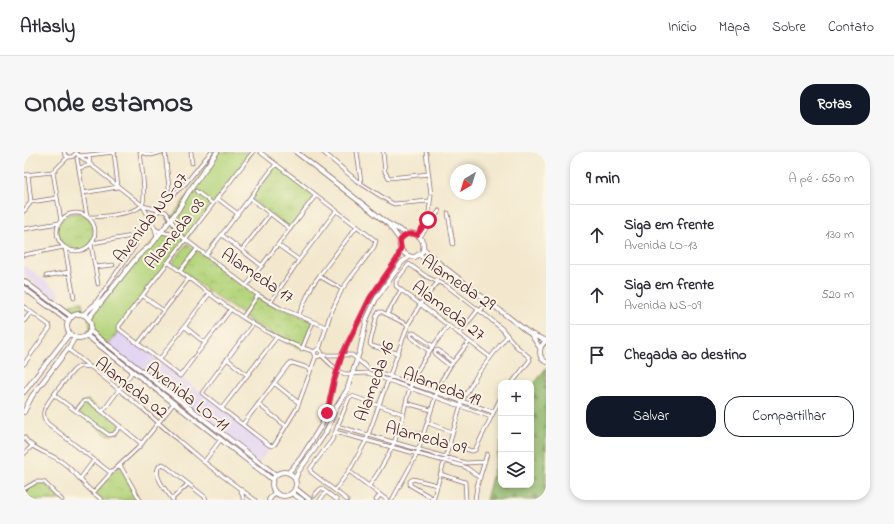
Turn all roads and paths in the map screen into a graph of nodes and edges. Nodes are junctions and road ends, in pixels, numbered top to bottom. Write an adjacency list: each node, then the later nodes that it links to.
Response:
1 (115, 152): 16 (street); 27 (street)
2 (191, 152): 19 (street)
3 (211, 152): 40 (street, Avenida NS-07)
4 (218, 152): 52 (street, Avenida NS-07)
5 (260, 152): 20 (street)
6 (296, 152): 57 (street)
7 (323, 152): 26 (street)
8 (357, 152): 26 (street)
9 (382, 152): 24 (street)
10 (426, 152): 24 (street)
11 (64, 153): 17 (street); 18 (street)
12 (142, 153): 13 (street); 38 (street)
13 (164, 153): 28 (street)
14 (253, 153): 33 (street, Alameda 08)
15 (76, 155): 16 (street); 17 (street); 21 (street); 22 (street)
16 (89, 155): 21 (street)
17 (68, 157): 18 (street)
18 (62, 162): 23 (street)
19 (192, 163)
20 (276, 164): 31 (street); 34 (street)
21 (90, 165): 22 (street); 27 (street)
22 (79, 168): 30 (street)
23 (53, 172): 25 (street); 32 (street)
24 (429, 174): 35 (street)
25 (26, 175): 36 (street)
26 (361, 182): 35 (street)
27 (118, 187): 30 (street); 38 (street)
28 (169, 188)
29 (196, 191): 37 (street)
30 (83, 193): 39 (street)
31 (316, 195): 42 (street); 61 (street)
32 (57, 198): 36 (street); 45 (street)
33 (217, 198): 37 (street, Alameda 08); 47 (street)
34 (250, 198): 47 (street); 48 (street)
35 (429, 201): 55 (street)
36 (31, 202): 41 (street)
37 (213, 204): 70 (street, Alameda 08)
38 (143, 206): 40 (street); 50 (street); 54 (street)
39 (85, 208): 46 (street); 49 (street)
40 (160, 210): 52 (street); 54 (street, Avenida NS-07)
41 (24, 211)
42 (336, 211): 58 (street); 91 (street)
43 (439, 211): 55 (street)
44 (448, 213): 75 (street)
45 (59, 214): 51 (street); 56 (street)
46 (81, 214): 49 (street); 51 (street)
47 (238, 214): 64 (street)
48 (270, 214): 61 (street); 84 (street)
49 (87, 217): 50 (street); 53 (street)
50 (95, 217): 53 (street)
51 (64, 218): 56 (street)
52 (171, 219): 62 (street, Avenida NS-07); 66 (street, Alameda 17)
53 (91, 221): 69 (street)
54 (151, 221): 60 (street); 118 (street, Avenida NS-07)
55 (429, 221): 67 (street)
56 (59, 223): 59 (street); 74 (street)
57 (387, 223): 63 (street); 71 (street)
58 (357, 226): 100 (street); 108 (street)
59 (24, 229)
60 (155, 229): 62 (street); 68 (street)
61 (290, 229): 76 (street)
62 (161, 232): 66 (street); 68 (street, Avenida NS-07)
63 (406, 234): 67 (street); 71 (street)
64 (222, 235): 84 (street); 87 (street)
65 (132, 236): 72 (street)
66 (181, 236): 70 (street, Alameda 17)
67 (419, 236): 82 (street)
68 (157, 237): 114 (street, Avenida NS-07)
69 (94, 239): 72 (street); 73 (street)
70 (185, 240): 81 (street, Alameda 17); 92 (street, Alameda 08)
71 (400, 240): 79 (street)
72 (101, 241): 73 (street)
73 (92, 243): 78 (street); 85 (street)
74 (61, 244): 77 (street); 80 (street)
75 (453, 244)
76 (278, 245): 91 (street); 95 (street)
77 (65, 248): 80 (street); 83 (street); 88 (street)
78 (88, 248): 83 (street); 85 (street)
79 (401, 248): 90 (street); 159 (street)
80 (57, 249): 86 (street)
81 (197, 249): 87 (street, Alameda 17); 97 (street)
82 (424, 249): 89 (street); 93 (street)
83 (69, 250): 88 (street)
84 (242, 250): 95 (street)
85 (92, 252): 96 (street)
86 (24, 255)
87 (206, 255): 106 (street, Alameda 17)
88 (67, 256): 98 (street)
89 (419, 256): 90 (street); 93 (street)
90 (409, 257): 162 (street)
91 (299, 260): 116 (street)
92 (168, 262): 97 (street); 112 (street, Alameda 08)
93 (440, 264): 115 (street)
94 (113, 265): 96 (street)
95 (262, 266): 106 (street)
96 (95, 268): 105 (street)
97 (180, 271): 101 (street)
98 (69, 272): 99 (street); 113 (street)
99 (46, 276)
100 (319, 276): 108 (street); 126 (street)
101 (190, 278): 110 (street); 122 (street)
102 (24, 281): 127 (street)
103 (396, 281): 104 (street, Alameda 29); 109 (street, Alameda 27)
104 (438, 282): 117 (street, Alameda 16); 121 (street, Alameda 29)
105 (98, 284)
106 (246, 286): 111 (street, Alameda 17)
107 (24, 288): 131 (street)
108 (342, 289): 137 (street)
109 (401, 290): 117 (street, Alameda 27); 124 (street)
110 (210, 293): 120 (street); 136 (street)
111 (258, 295): 116 (street, Alameda 17); 128 (street)
112 (142, 296): 122 (street); 149 (street, Alameda 08)
113 (74, 298)
114 (104, 299): 118 (street, Avenida NS-07); 129 (street, Avenida NS-07)
115 (488, 301): 121 (street); 139 (street)
116 (270, 303): 126 (street, Alameda 17)
117 (421, 304): 134 (street, Alameda 16); 135 (street, Alameda 27)
118 (93, 306): 125 (street, Avenida NS-07)
119 (24, 307): 123 (street)
120 (231, 309): 128 (street); 148 (street)
121 (479, 310): 141 (street); 143 (street, Alameda 29)
122 (164, 311): 149 (street)
123 (31, 312): 130 (street); 166 (street)
124 (387, 314): 134 (street); 156 (street)
125 (83, 315): 127 (street); 129 (street)
126 (298, 316): 132 (street, Alameda 17)
127 (72, 317): 131 (street)
128 (243, 317): 133 (street)
129 (88, 319): 138 (street)
130 (24, 321)
131 (68, 321): 140 (street)
132 (313, 322): 137 (street, Alameda 17); 153 (street)
133 (254, 324): 145 (street); 161 (street)
134 (408, 324): 156 (street, Alameda 16)
135 (448, 326): 141 (street, Alameda 27); 150 (street)
136 (185, 327): 148 (street); 163 (street)
137 (326, 327): 154 (street)
138 (90, 331): 142 (street); 235 (street, Avenida LO-11)
139 (530, 333): 146 (street); 151 (street)
140 (70, 334): 144 (street); 181 (street)
141 (459, 334): 147 (street, Alameda 27)
142 (86, 335): 144 (street); 170 (street, Avenida LO-11)
143 (507, 336): 160 (street); 176 (street, Alameda 29)
144 (75, 337): 152 (street)
145 (276, 338): 153 (street); 173 (street)
146 (546, 341): 151 (street)
147 (469, 342): 160 (street, Alameda 27); 164 (street)
148 (205, 343): 163 (street)
149 (138, 344): 163 (street)
150 (432, 346): 155 (street); 155 (street)
151 (540, 348): 165 (street)
152 (68, 349): 168 (street); 197 (street)
153 (302, 349): 157 (street)
154 (318, 350): 157 (street); 158 (street)
155 (429, 351): 178 (street)
156 (397, 353): 174 (street, Alameda 16)
157 (316, 354): 158 (street, Alameda 19); 169 (street)
158 (321, 355): 159 (street, Alameda 19); 171 (street)
159 (342, 355): 162 (street, Alameda 19); 171 (street)
160 (490, 357): 185 (street)
161 (227, 359): 173 (street); 193 (street)
162 (357, 359): 172 (street); 174 (street, Alameda 19)
163 (159, 360)
164 (453, 362): 167 (street); 167 (street)
165 (546, 362)
166 (24, 364)
167 (450, 366): 182 (street)
168 (91, 367): 180 (street, Alameda 02); 183 (street, Alameda 02)
169 (311, 370): 177 (street); 187 (street)
170 (133, 371): 180 (street); 186 (street, Avenida LO-11)
171 (338, 371): 172 (street, Alameda 19); 233 (street)
172 (353, 374): 175 (street, Alameda 19); 239 (street)
173 (248, 375): 193 (street)
174 (390, 376): 175 (street, Alameda 16); 178 (street, Alameda 19)
175 (388, 380): 179 (street, Alameda 19); 191 (street, Alameda 16)
176 (514, 380)
177 (274, 383): 187 (street); 190 (street)
178 (412, 384): 179 (street); 182 (street, Alameda 19)
179 (410, 388): 184 (street, Alameda 19); 188 (street)
180 (120, 389): 196 (street); 201 (street, Alameda 02)
181 (24, 392)
182 (436, 392): 184 (street); 185 (street, Alameda 19)
183 (54, 395): 195 (street); 226 (street, Alameda 02)
184 (435, 397): 192 (street, Alameda 19); 194 (street)
185 (462, 401): 192 (street); 198 (street, Alameda 19)
186 (174, 403): 201 (street); 213 (street, Avenida LO-11)
187 (299, 403): 205 (street)
188 (406, 403): 194 (street); 199 (street)
189 (498, 403): 198 (street)
190 (258, 404): 203 (street); 205 (street)
191 (379, 406): 199 (street); 206 (street); 210 (street, Alameda 16)
192 (460, 406): 200 (street, Alameda 19); 209 (street)
193 (222, 408): 203 (street)
194 (431, 410): 202 (street)
195 (76, 411): 196 (street); 204 (street)
196 (103, 411): 204 (street)
197 (24, 412)
198 (493, 412): 200 (street)
199 (403, 414): 207 (street)
200 (491, 417): 218 (street)
201 (158, 423): 217 (street); 227 (street, Alameda 02)
202 (428, 423): 209 (street); 211 (street)
203 (243, 424): 205 (street)
204 (122, 426): 217 (street)
205 (286, 426)
206 (337, 426): 208 (street); 210 (street, Alameda 09)
207 (400, 428): 211 (street); 216 (street)
208 (335, 432): 214 (street, Alameda 09); 246 (street)
209 (452, 432): 218 (street)
210 (368, 435): 214 (street, Alameda 16); 216 (street, Alameda 09)
211 (424, 435): 221 (street)
212 (24, 437): 215 (street)
213 (221, 439): 227 (street); 238 (street, Avenida LO-11)
214 (366, 440): 220 (street, Alameda 09); 231 (street, Alameda 16)
215 (25, 441): 219 (street)
216 (394, 442): 220 (street); 221 (street, Alameda 09)
217 (142, 444): 230 (street)
218 (449, 444): 225 (street)
219 (32, 446): 222 (street); 237 (street)
220 (392, 447): 223 (street, Alameda 09); 242 (street)
221 (419, 450): 223 (street); 225 (street, Alameda 09)
222 (24, 454)
223 (417, 454): 228 (street, Alameda 09); 271 (street)
224 (487, 454): 229 (street)
225 (445, 457): 228 (street); 229 (street, Alameda 09)
226 (94, 460): 232 (street, Alameda 02); 237 (street)
227 (204, 462): 245 (street, Alameda 02)
228 (444, 462): 234 (street); 236 (street, Alameda 09)
229 (485, 462): 236 (street)
230 (120, 465): 232 (street); 258 (street)
231 (349, 471): 242 (street); 246 (street, Alameda 16)
232 (111, 473): 249 (street)
233 (288, 473): 235 (street); 239 (street)
234 (440, 474): 241 (street); 272 (street)
235 (276, 475): 238 (street)
236 (480, 478): 273 (street)
237 (80, 479): 249 (street)
238 (273, 480): 247 (street)
239 (296, 480): 243 (street)
240 (188, 484): 254 (street); 254 (street); 259 (street)
241 (437, 485): 255 (street); 255 (street)
242 (369, 486): 251 (street)
243 (295, 488): 250 (street); 265 (street)
244 (24, 489): 256 (street)
245 (240, 489): 260 (street); 261 (street, Alameda 02)
246 (335, 490): 268 (street)
247 (275, 492): 252 (street); 262 (street)
248 (326, 492): 253 (street); 266 (street); 267 (street)
249 (93, 493): 257 (street)
250 (292, 493): 252 (street); 264 (street)
251 (380, 495): 269 (street); 270 (street)
252 (280, 496): 263 (street)
253 (314, 496)
254 (173, 499)
255 (434, 499)
256 (62, 500)
257 (102, 500)
258 (140, 500)
259 (206, 500)
260 (242, 500)
261 (255, 500)
262 (269, 500)
263 (276, 500)
264 (302, 500)
265 (310, 500)
266 (320, 500)
267 (337, 500)
268 (347, 500)
269 (376, 500)
270 (387, 500)
271 (392, 500)
272 (466, 500)
273 (475, 500)

